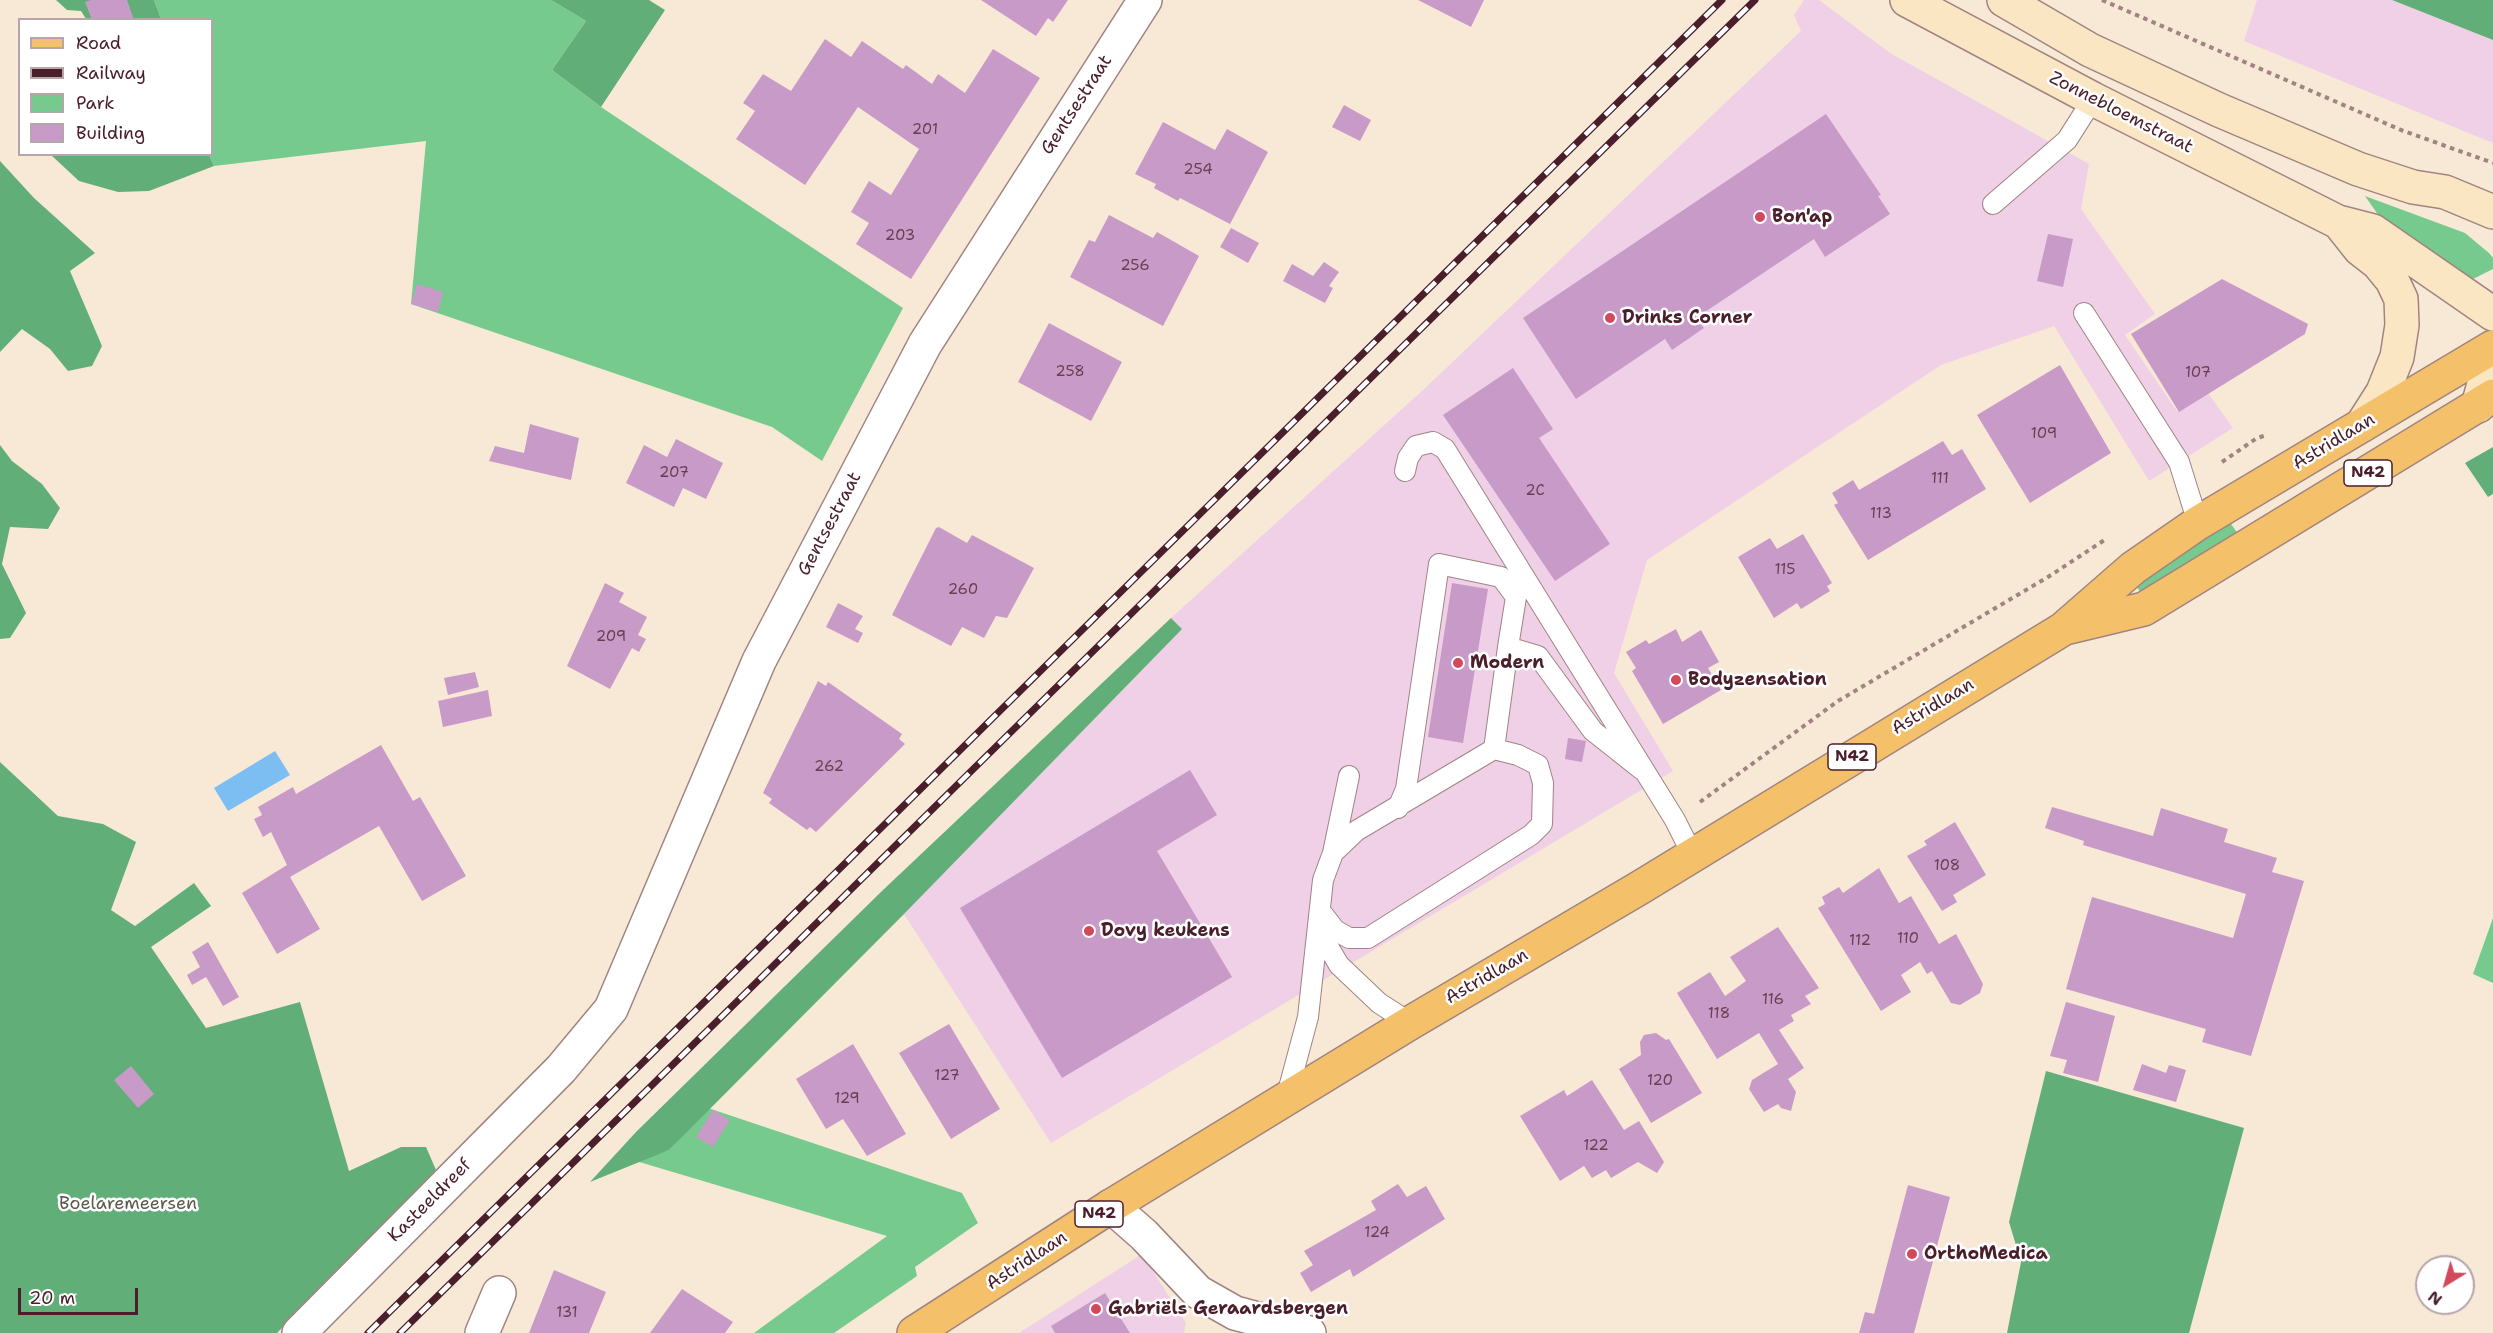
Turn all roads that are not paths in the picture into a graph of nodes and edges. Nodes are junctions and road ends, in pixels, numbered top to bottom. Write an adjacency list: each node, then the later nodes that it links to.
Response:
1 (1145, 0): 28 (street, Gentsestraat)
2 (1907, 0): 4 (main road, Zonnebloemstraat)
3 (2004, 0): 5 (main road)
4 (2093, 99): 6 (lane); 8 (main road, Zonnebloemstraat)
5 (2413, 187): 7 (main road); 9 (main road)
6 (1994, 204)
7 (2493, 212)
8 (2338, 222): 11 (main road); 15 (main road)
9 (2493, 237)
10 (2084, 312): 17 (lane)
11 (2492, 313)
12 (2493, 346): 15 (main road, Astridlaan / N42)
13 (2493, 371): 14 (main road)
14 (2485, 401): 18 (main road, Astridlaan / N42)
15 (2362, 425): 17 (main road, Astridlaan / N42)
16 (1406, 471): 21 (lane)
17 (2198, 523): 18 (main road, Astridlaan / N42)
18 (2063, 629): 25 (main road, Astridlaan / N42)
19 (1508, 647): 20 (lane); 21 (lane); 23 (lane)
20 (1494, 749): 23 (lane); 26 (lane)
21 (1641, 769): 25 (lane)
22 (1349, 776): 24 (lane)
23 (1398, 808): 24 (lane)
24 (1333, 853): 26 (lane)
25 (1692, 854): 27 (main road, Astridlaan / N42)
26 (1320, 921): 27 (lane); 29 (lane)
27 (1410, 1023): 29 (main road, Astridlaan / N42)
28 (561, 1069): 32 (street, Kasteeldreef)
29 (1286, 1099): 30 (main road, Astridlaan / N42)
30 (1111, 1206): 34 (main road, Astridlaan / N42); 35 (street)
31 (499, 1293): 33 (street)
32 (299, 1333)
33 (482, 1333)
34 (914, 1333)
35 (1309, 1333)

